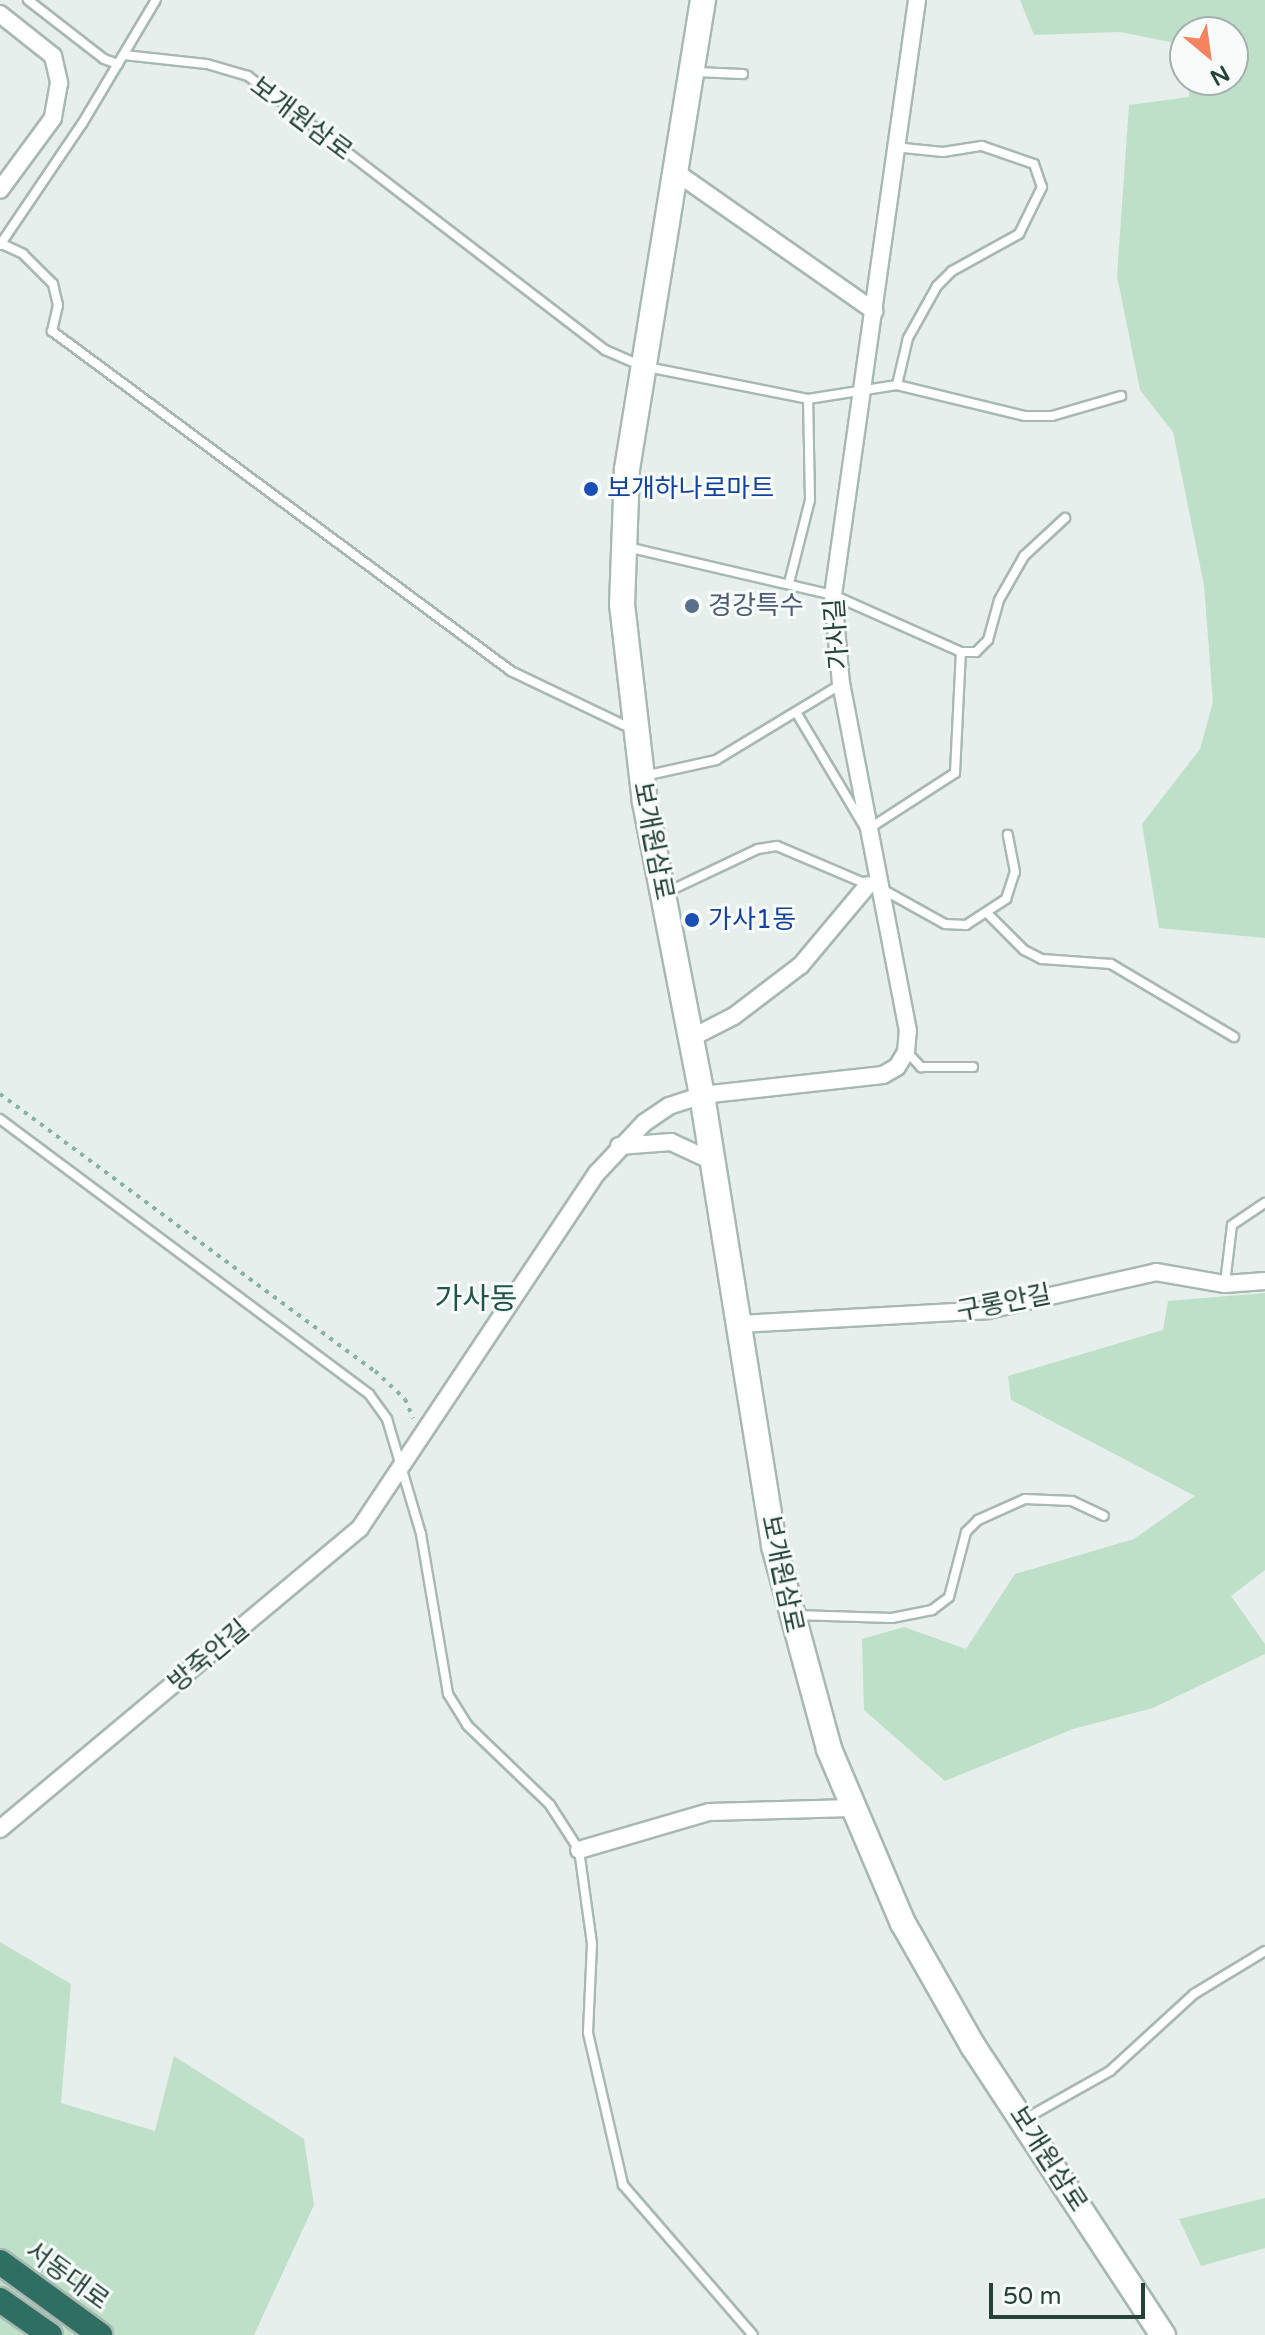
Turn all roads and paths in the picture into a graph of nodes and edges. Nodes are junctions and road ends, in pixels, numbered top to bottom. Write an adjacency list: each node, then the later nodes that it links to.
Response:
1 (28, 0): 7 (lane)
2 (156, 0): 6 (lane)
3 (703, 0): 8 (main road, 보개원삼로)
4 (917, 0): 10 (street, 가사길)
5 (0, 14): 12 (street)
6 (124, 55): 7 (lane); 15 (lane, 보개원삼로)
7 (118, 64): 13 (lane)
8 (694, 72): 9 (lane); 11 (main road, 보개원삼로)
9 (743, 74)
10 (892, 147): 14 (street, 가사길); 16 (lane)
11 (677, 173): 14 (street); 15 (main road, 보개원삼로)
12 (0, 190)
13 (1, 245): 27 (lane)
14 (874, 311): 17 (street, 가사길)
15 (642, 366): 19 (lane); 21 (main road, 보개원삼로)
16 (897, 385): 17 (lane); 18 (lane)
17 (864, 387): 19 (lane); 23 (street, 가사길)
18 (1121, 396)
19 (808, 399): 22 (lane)
20 (1065, 518): 24 (lane)
21 (624, 546): 22 (lane); 27 (main road, 보개원삼로)
22 (789, 583): 23 (lane)
23 (833, 595): 24 (lane); 25 (street, 가사길)
24 (961, 652): 29 (lane)
25 (841, 684): 26 (lane); 29 (street, 가사길)
26 (796, 712): 28 (lane); 29 (lane)
27 (633, 729): 28 (main road, 보개원삼로)
28 (641, 777): 32 (main road, 보개원삼로)
29 (870, 833): 31 (street, 가사길)
30 (1008, 835): 33 (lane)
31 (875, 887): 32 (lane); 33 (lane); 35 (street); 36 (street, 가사길)
32 (663, 894): 35 (main road, 보개원삼로)
33 (988, 914): 34 (lane)
34 (1234, 1037)
35 (691, 1038): 39 (main road, 보개원삼로)
36 (906, 1052): 37 (lane); 39 (street)
37 (973, 1067)
38 (0, 1094): 47 (path)
39 (702, 1095): 41 (street, 방죽안길); 42 (main road, 보개원삼로)
40 (0, 1119): 48 (lane)
41 (619, 1146): 42 (street); 47 (street, 방죽안길)
42 (714, 1162): 46 (main road, 보개원삼로)
43 (1265, 1203): 45 (lane)
44 (1265, 1281): 45 (street, 구롱안길)
45 (1225, 1284): 46 (street, 구롱안길)
46 (739, 1324): 50 (main road, 보개원삼로)
47 (421, 1435): 48 (street, 방죽안길)
48 (403, 1468): 52 (street, 방죽안길); 53 (lane)
49 (1104, 1516): 50 (lane)
50 (790, 1614): 51 (main road, 보개원삼로)
51 (852, 1808): 53 (street); 55 (main road, 보개원삼로)
52 (0, 1829)
53 (579, 1850): 60 (lane)
54 (1265, 1951): 55 (lane)
55 (1022, 2120): 61 (main road, 보개원삼로)
56 (0, 2262): 59 (highway, 서동대로)
57 (0, 2300): 58 (highway)
58 (50, 2335)
59 (100, 2335)
60 (753, 2335)
61 (1163, 2335)

